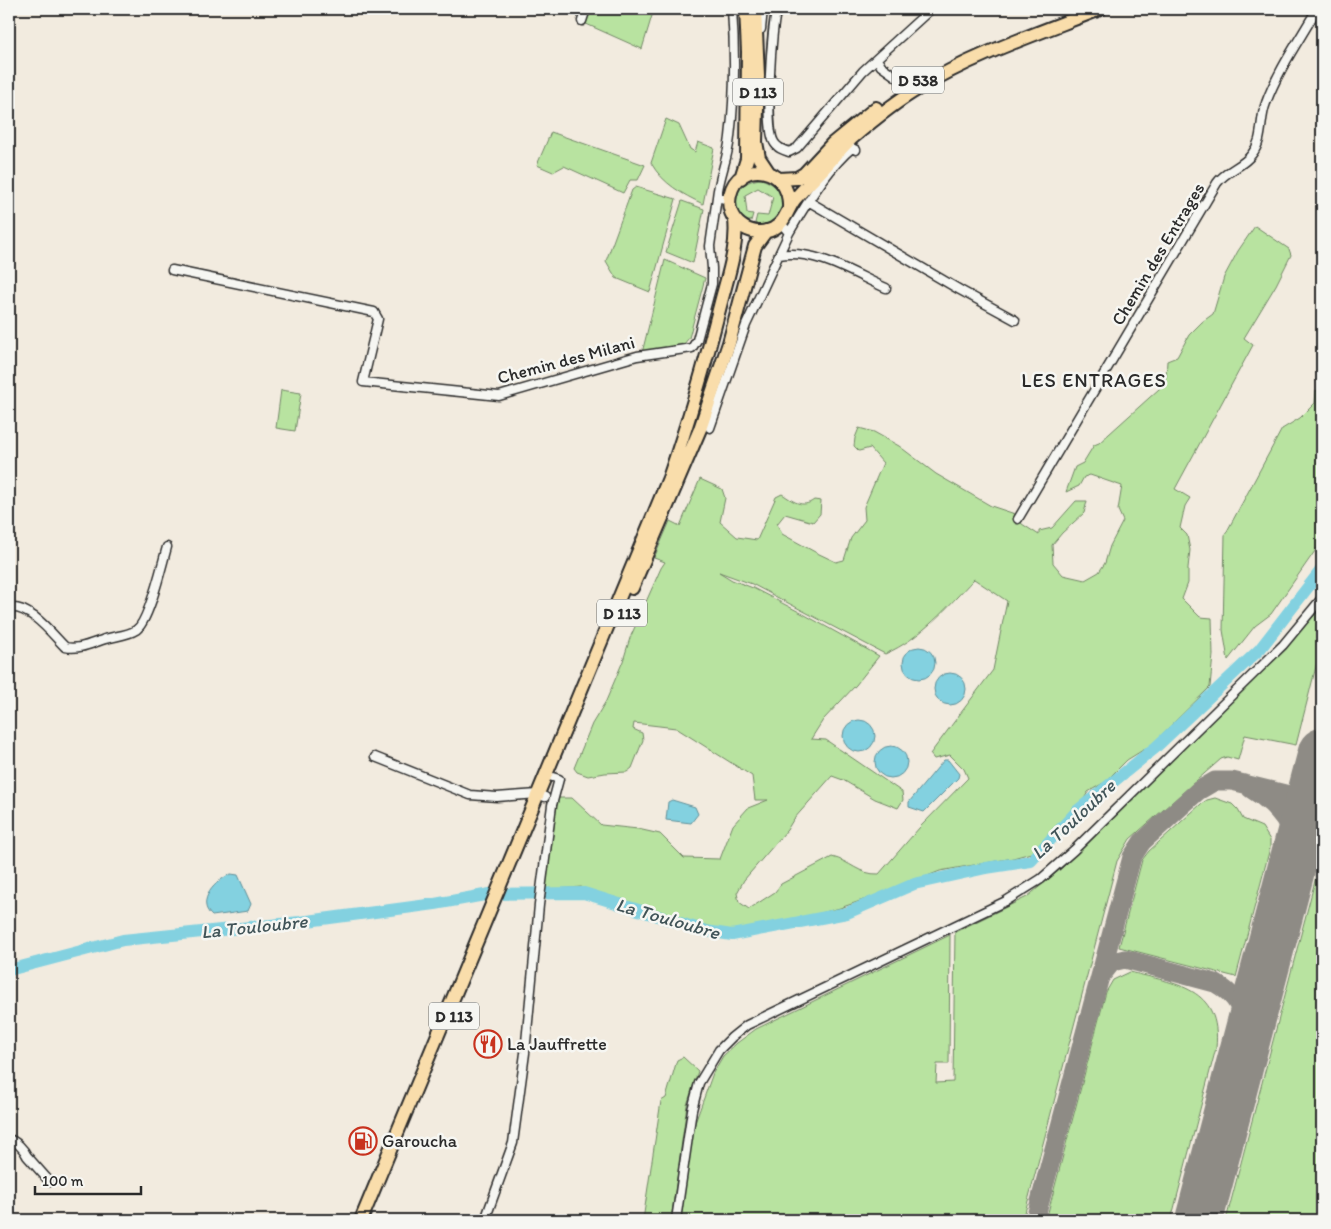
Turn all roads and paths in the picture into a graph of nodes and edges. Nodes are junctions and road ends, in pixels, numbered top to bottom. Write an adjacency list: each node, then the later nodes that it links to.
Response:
1 (586, 9): 11 (street)
2 (732, 9): 18 (street)
3 (746, 9): 17 (main road, D 113)
4 (755, 9): 13 (main road, D 113)
5 (763, 9): 13 (street)
6 (777, 9): 12 (street)
7 (931, 9): 12 (street)
8 (1078, 9): 14 (main road, D 538)
9 (1100, 9): 14 (main road, D 538)
10 (1317, 9): 29 (street, Chemin des Entrages)
11 (582, 21)
12 (877, 58): 14 (street)
13 (758, 76): 16 (main road, D 113)
14 (912, 88): 16 (main road, D 538); 20 (main road, D 538)
15 (856, 150): 19 (street)
16 (774, 176): 17 (main road); 20 (main road)
17 (741, 178): 18 (main road)
18 (723, 198): 21 (main road); 25 (street, Chemin des Milani)
19 (808, 201): 22 (street); 27 (street)
20 (789, 208): 22 (main road)
21 (735, 220): 23 (main road); 34 (main road, D 113)
22 (785, 228): 23 (main road); 24 (street)
23 (766, 231): 34 (main road, D 113)
24 (779, 255): 26 (street); 28 (street)
25 (172, 270)
26 (886, 288)
27 (1015, 320)
28 (710, 428)
29 (1018, 519)
30 (167, 547): 32 (street)
31 (1322, 598): 42 (street)
32 (9, 608)
33 (376, 757): 35 (street)
34 (550, 776): 35 (main road, D 113); 41 (street)
35 (542, 796): 36 (main road, D 113)
36 (496, 906): 39 (main road, D 113); 40 (main road, D 113)
37 (9, 1139): 38 (street)
38 (50, 1182)
39 (361, 1220)
40 (369, 1220)
41 (485, 1220)
42 (676, 1220)

